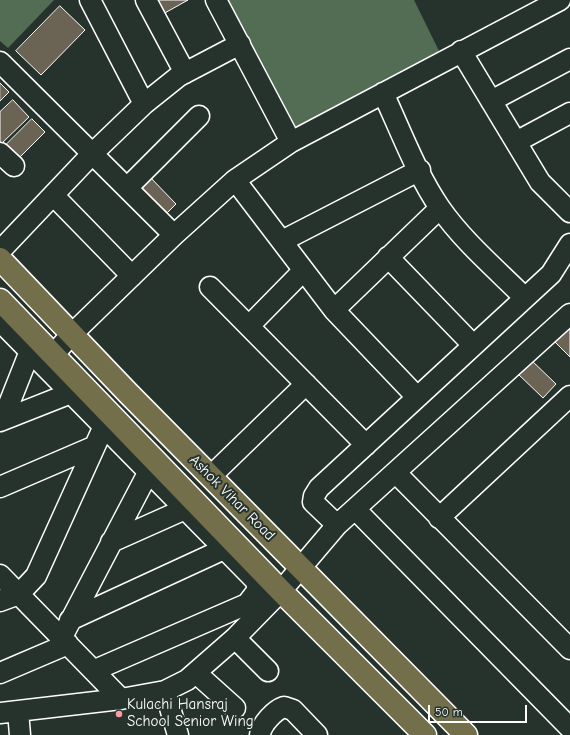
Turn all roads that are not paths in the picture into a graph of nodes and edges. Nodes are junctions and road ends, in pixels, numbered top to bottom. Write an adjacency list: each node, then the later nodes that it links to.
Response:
1 (90, 0): 12 (street)
2 (146, 0): 9 (street)
3 (216, 0): 5 (street)
4 (560, 0): 6 (street)
5 (240, 44): 9 (street); 15 (street)
6 (461, 51): 10 (street); 11 (street)
7 (570, 59): 11 (street)
8 (0, 62): 17 (street)
9 (185, 73): 12 (street)
10 (383, 93): 15 (street); 18 (street)
11 (492, 101): 16 (street)
12 (144, 104): 17 (street)
13 (570, 113): 16 (street)
14 (199, 116): 20 (street)
15 (291, 142): 19 (street)
16 (516, 142): 23 (street)
17 (92, 154): 20 (street); 21 (street)
18 (420, 170): 22 (street); 25 (street)
19 (235, 180): 24 (street); 25 (street)
20 (127, 188): 24 (street)
21 (53, 195): 27 (street); 31 (street)
22 (440, 208): 28 (street); 33 (street)
23 (570, 212)
24 (174, 235): 31 (street)
25 (282, 241): 30 (street)
26 (570, 244): 33 (street)
27 (0, 251)
28 (388, 257): 35 (street); 40 (street)
29 (0, 259): 39 (main road, Ashok Vihar Road)
30 (304, 271): 35 (street); 38 (street)
31 (132, 276): 39 (street)
32 (210, 287): 38 (street)
33 (524, 297): 40 (street)
34 (0, 300): 42 (main road, Ashok Vihar Road)
35 (334, 310): 46 (street)
36 (570, 314): 52 (street)
37 (0, 321): 41 (street)
38 (250, 326): 43 (street)
39 (72, 334): 42 (street); 53 (main road, Ashok Vihar Road)
40 (472, 345): 46 (street)
41 (30, 351): 44 (street); 47 (street)
42 (53, 355): 63 (main road, Ashok Vihar Road)
43 (306, 384): 49 (street); 53 (street)
44 (71, 393): 47 (street); 48 (street)
45 (570, 396): 57 (street)
46 (417, 397): 49 (street)
47 (2, 420)
48 (104, 426): 50 (street); 51 (street)
49 (366, 445): 58 (street)
50 (94, 447): 54 (street); 64 (street)
51 (148, 473): 55 (street); 59 (street)
52 (396, 473): 56 (street); 57 (street)
53 (211, 476): 61 (main road, Ashok Vihar Road)
54 (0, 487)
55 (185, 509): 59 (street); 60 (street)
56 (355, 509): 58 (street); 77 (street)
57 (439, 518): 68 (street)
58 (337, 524): 61 (street)
59 (111, 542): 66 (street)
60 (224, 549): 66 (street); 69 (street)
61 (302, 568): 63 (street); 83 (main road, Ashok Vihar Road)
62 (0, 574): 64 (street)
63 (281, 591): 67 (street); 82 (main road, Ashok Vihar Road)
64 (19, 594): 65 (street); 66 (street)
65 (0, 601)
66 (67, 634): 69 (street); 71 (street)
67 (235, 638): 70 (street); 72 (street)
68 (570, 649)
69 (94, 670): 74 (street)
70 (268, 671)
71 (0, 673)
72 (196, 673): 73 (street); 75 (street)
73 (165, 691): 74 (street); 79 (street)
74 (121, 699): 76 (street)
75 (235, 708)
76 (9, 712): 78 (street)
77 (566, 729)
78 (20, 735)
79 (178, 735)
80 (260, 735): 81 (street)
81 (317, 735)
82 (425, 735)
83 (466, 735)

